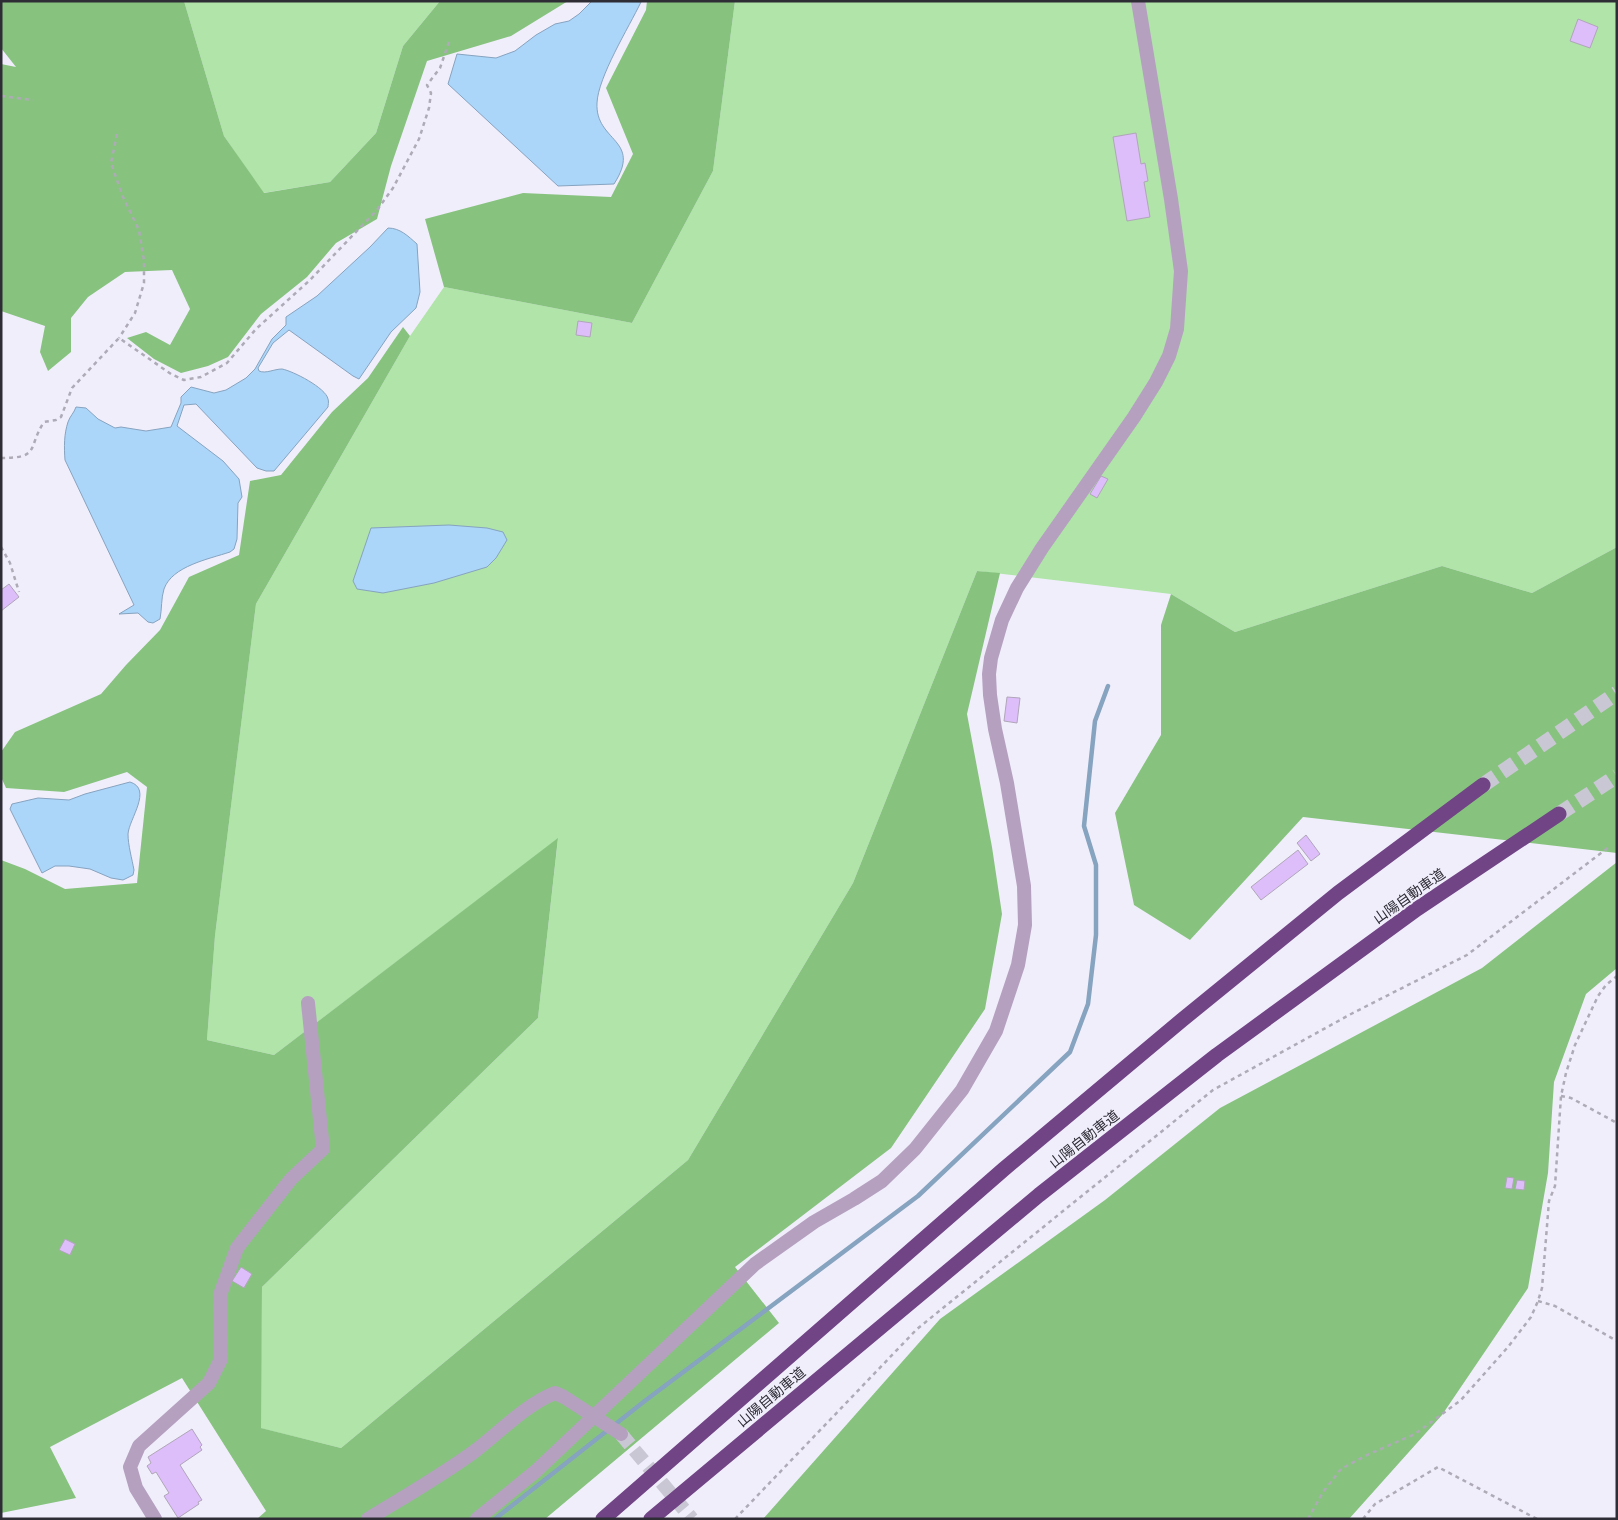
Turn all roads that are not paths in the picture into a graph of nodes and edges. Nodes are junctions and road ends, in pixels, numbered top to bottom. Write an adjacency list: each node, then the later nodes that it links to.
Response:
1 (1138, 1): 5 (street)
2 (1483, 785): 10 (highway, 山陽自動車道)
3 (1559, 814): 11 (highway, 山陽自動車道)
4 (308, 1003): 7 (street)
5 (594, 1416): 6 (street); 8 (street); 9 (street)
6 (621, 1434)
7 (155, 1519)
8 (368, 1519)
9 (476, 1519)
10 (603, 1519)
11 (650, 1519)

